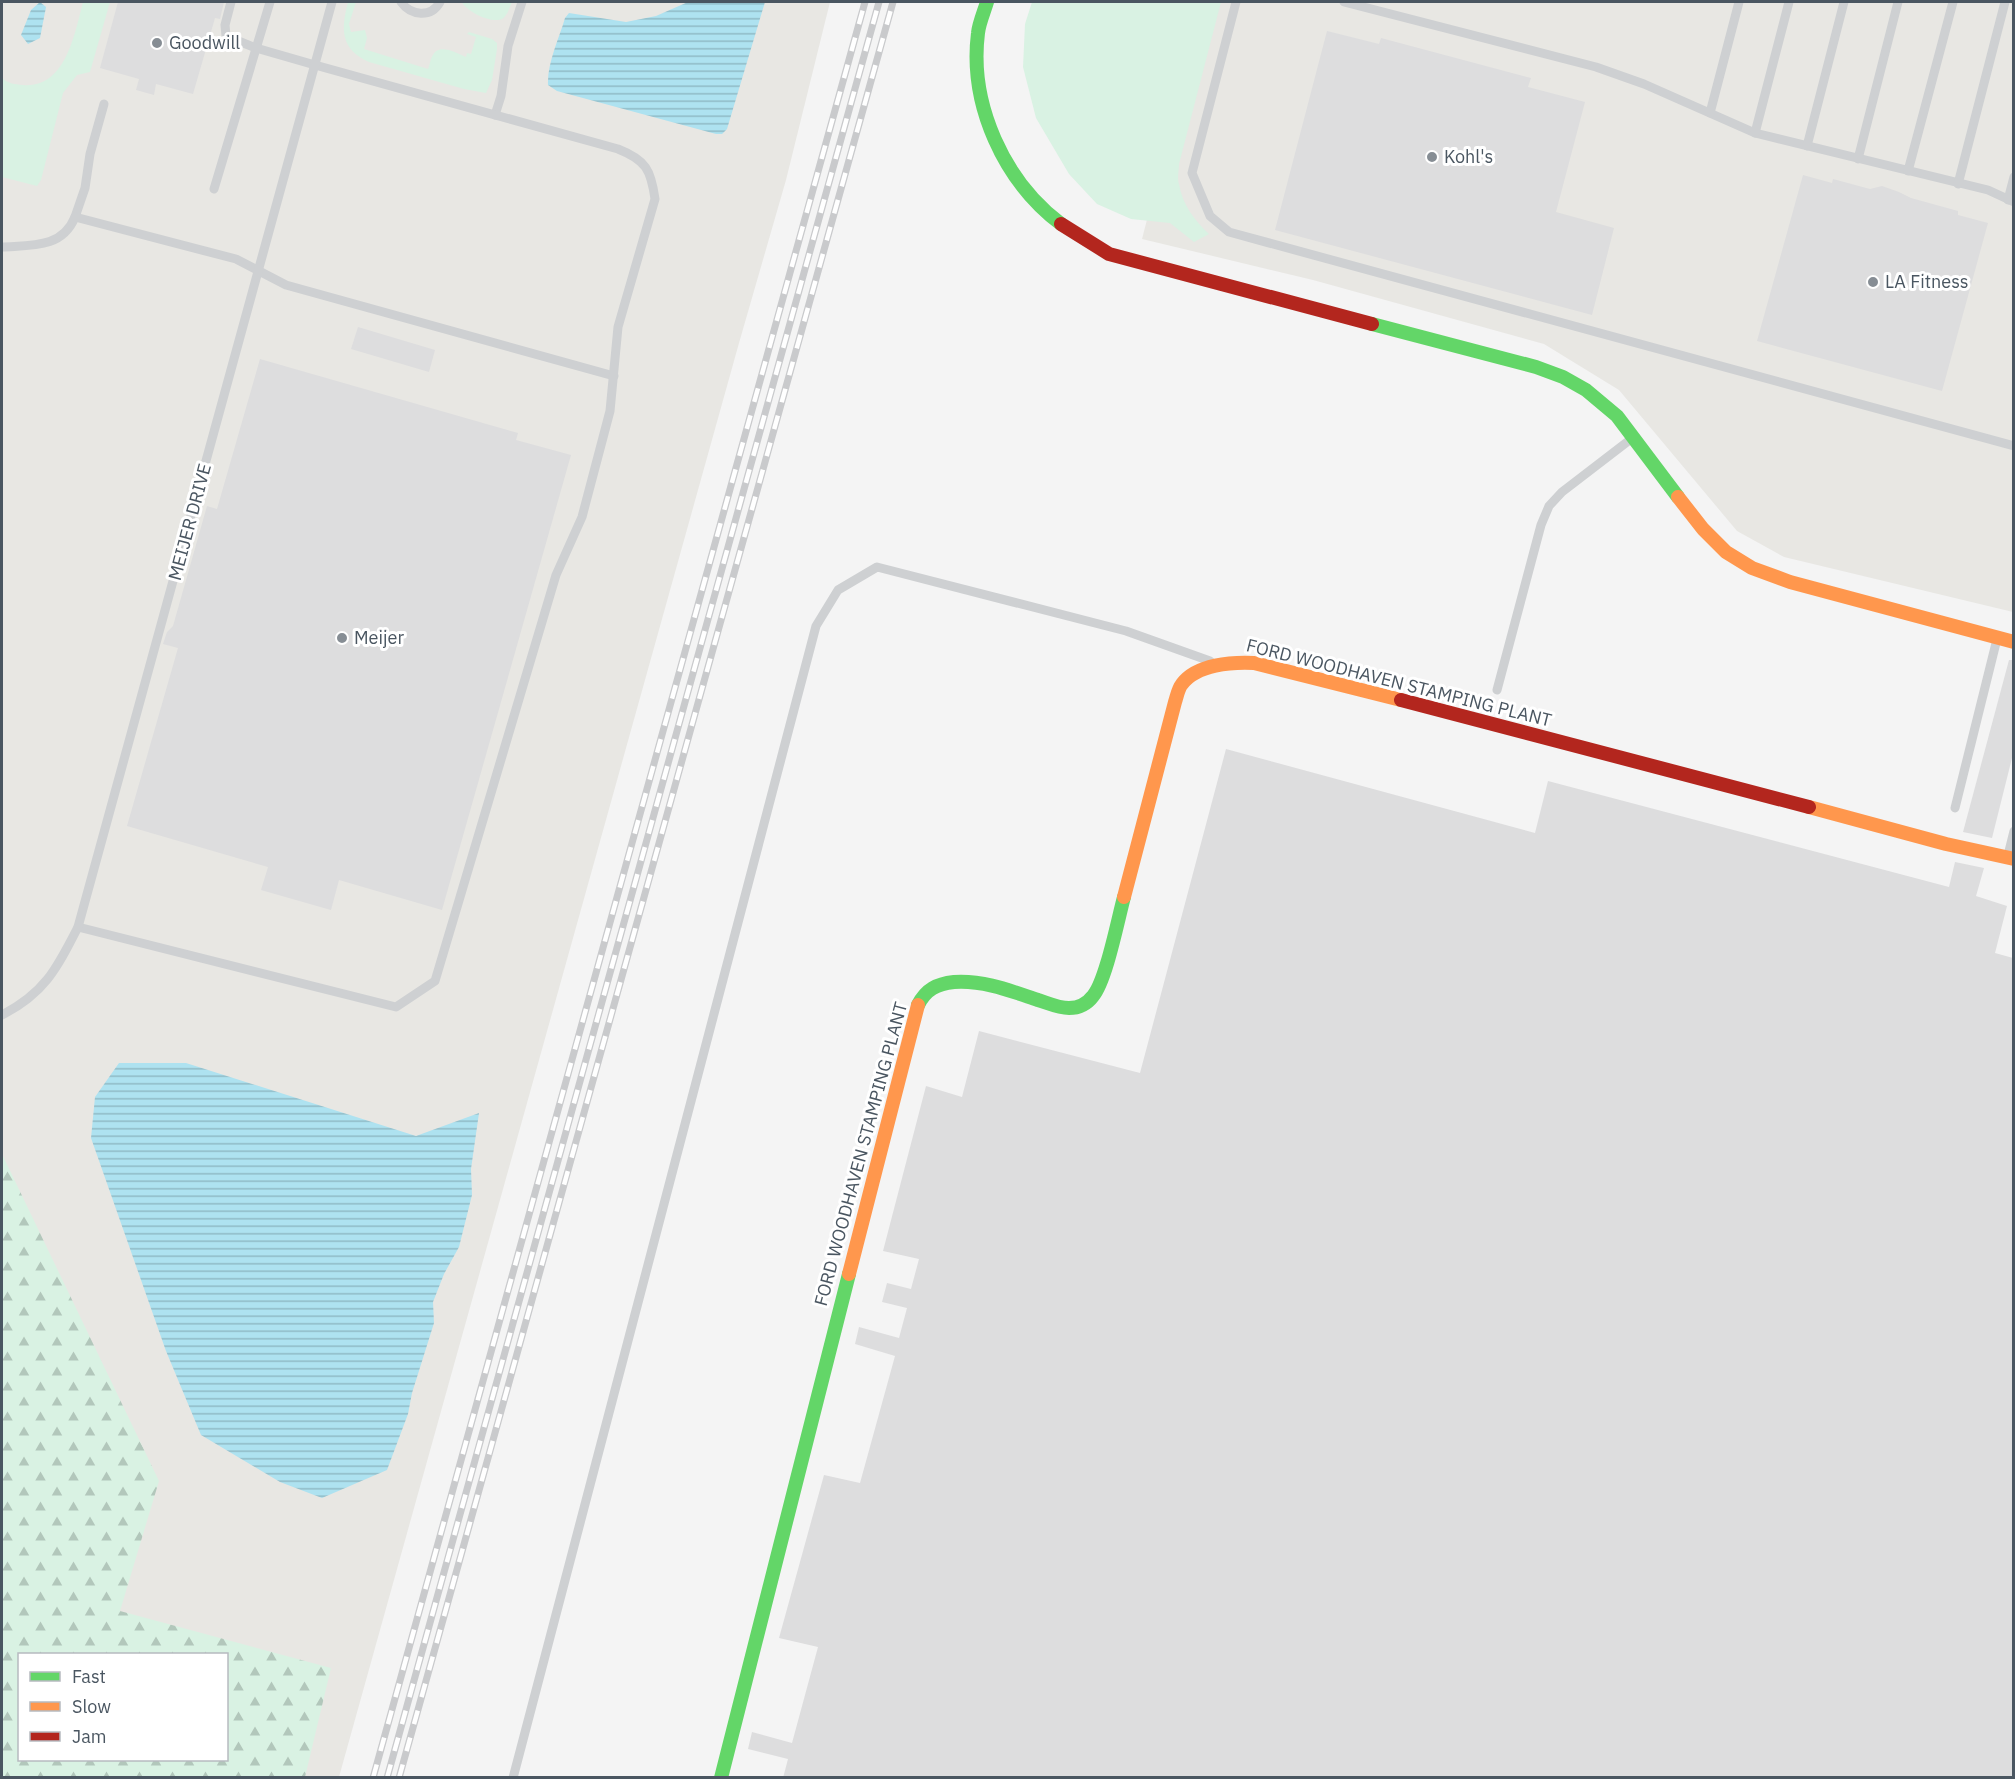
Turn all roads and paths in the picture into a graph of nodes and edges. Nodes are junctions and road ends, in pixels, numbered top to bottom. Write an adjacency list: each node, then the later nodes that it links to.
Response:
1 (231, 2): 16 (lane)
2 (270, 2): 16 (lane)
3 (332, 2): 17 (lane, MEIJER DRIVE)
4 (401, 2): 5 (lane)
5 (440, 2)
6 (522, 2): 20 (lane)
7 (987, 2): 33 (street)
8 (1236, 2): 34 (lane)
9 (1344, 2): 19 (lane)
10 (1739, 2): 19 (lane)
11 (1789, 2): 21 (lane)
12 (1845, 2): 22 (lane)
13 (1898, 2): 23 (lane)
14 (1953, 2): 24 (lane)
15 (2005, 2): 26 (lane)
16 (256, 48): 17 (lane); 27 (lane)
17 (315, 65): 20 (lane); 31 (lane, MEIJER DRIVE)
18 (104, 104): 29 (lane)
19 (1710, 113): 21 (lane)
20 (495, 115): 32 (lane)
21 (1755, 133): 22 (lane)
22 (1807, 146): 23 (lane)
23 (1858, 159): 24 (lane)
24 (1908, 171): 26 (lane)
25 (2013, 177): 28 (lane)
26 (1958, 184): 28 (lane)
27 (214, 189)
28 (2011, 201)
29 (75, 217): 30 (lane); 31 (lane)
30 (2, 247)
31 (259, 270): 32 (lane); 42 (lane, MEIJER DRIVE)
32 (614, 376): 42 (lane)
33 (1634, 438): 35 (street); 38 (lane)
34 (2013, 446)
35 (1997, 638): 36 (street); 39 (lane)
36 (2013, 642)
37 (1220, 664): 41 (street, FORD WOODHAVEN STAMPING PLANT); 44 (lane); 45 (street, FORD WOODHAVEN STAMPING PLANT)
38 (1497, 690)
39 (1955, 808)
40 (2013, 831): 41 (lane)
41 (2010, 858)
42 (78, 927): 43 (lane, MEIJER DRIVE)
43 (2, 1015)
44 (513, 1778)
45 (721, 1778)

